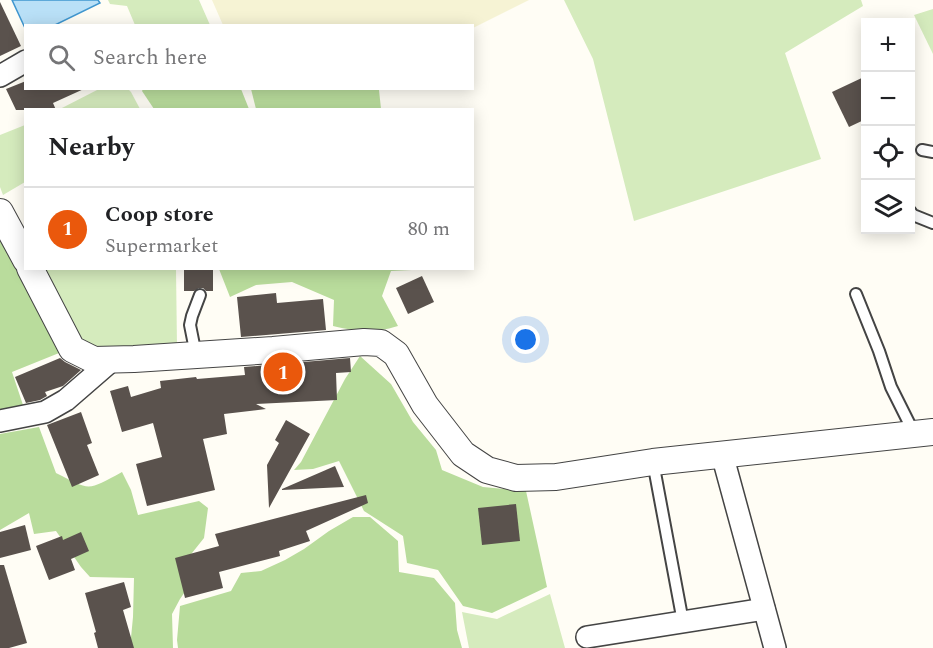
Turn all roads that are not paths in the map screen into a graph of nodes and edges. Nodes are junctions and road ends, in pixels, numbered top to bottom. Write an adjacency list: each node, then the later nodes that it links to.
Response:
1 (24, 62): 2 (street)
2 (0, 76)
3 (0, 212): 6 (street)
4 (915, 216): 5 (lane)
5 (933, 223)
6 (24, 254)
7 (32, 270): 11 (street)
8 (856, 294): 13 (lane)
9 (200, 295): 10 (lane)
10 (196, 355): 11 (street); 15 (street)
11 (111, 361): 12 (street)
12 (0, 421)
13 (924, 433): 14 (street)
14 (722, 454): 15 (street); 16 (street)
15 (653, 462): 17 (lane)
16 (764, 609): 17 (street); 19 (street)
17 (683, 621): 18 (street)
18 (587, 637)
19 (774, 648)

